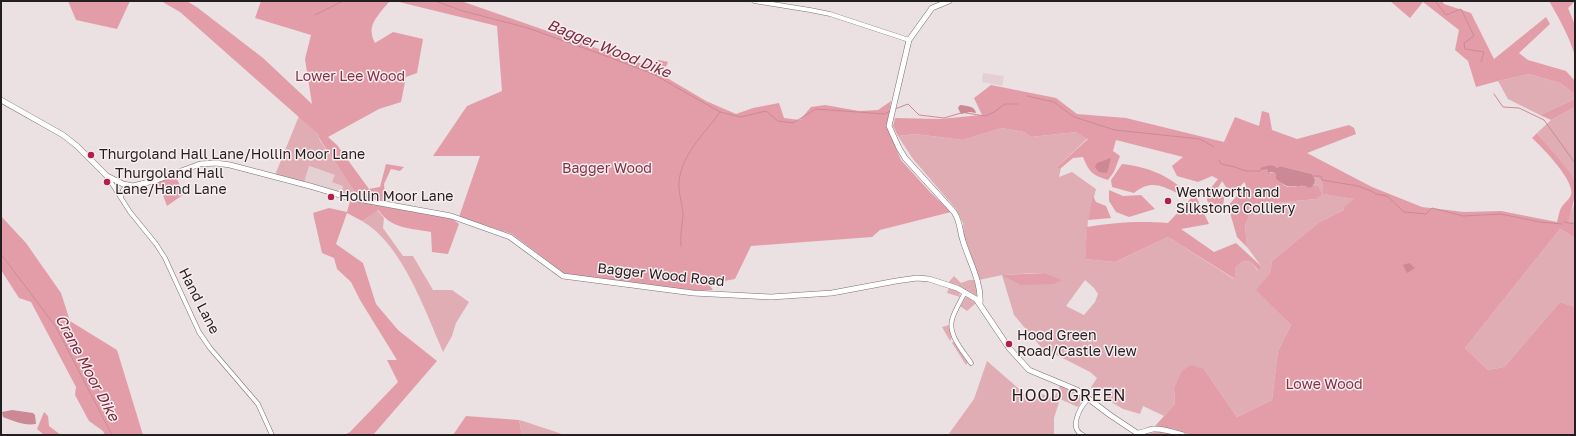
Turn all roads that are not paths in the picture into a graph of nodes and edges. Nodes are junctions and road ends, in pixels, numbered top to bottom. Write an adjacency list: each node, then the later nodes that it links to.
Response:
1 (754, 1): 3 (street)
2 (949, 1): 3 (street)
3 (909, 40): 9 (street)
4 (1, 100): 5 (street)
5 (107, 176): 6 (street); 7 (street, Hand Lane)
6 (128, 185): 7 (street); 8 (street, Bagger Wood Road)
7 (121, 197): 14 (street, Hand Lane)
8 (965, 292): 9 (street, Bagger Wood Road); 10 (street)
9 (980, 304): 11 (street)
10 (970, 363)
11 (1088, 399): 12 (street); 15 (street)
12 (1132, 432): 13 (street)
13 (1140, 434): 16 (street)
14 (272, 435)
15 (1083, 435)
16 (1183, 435)

